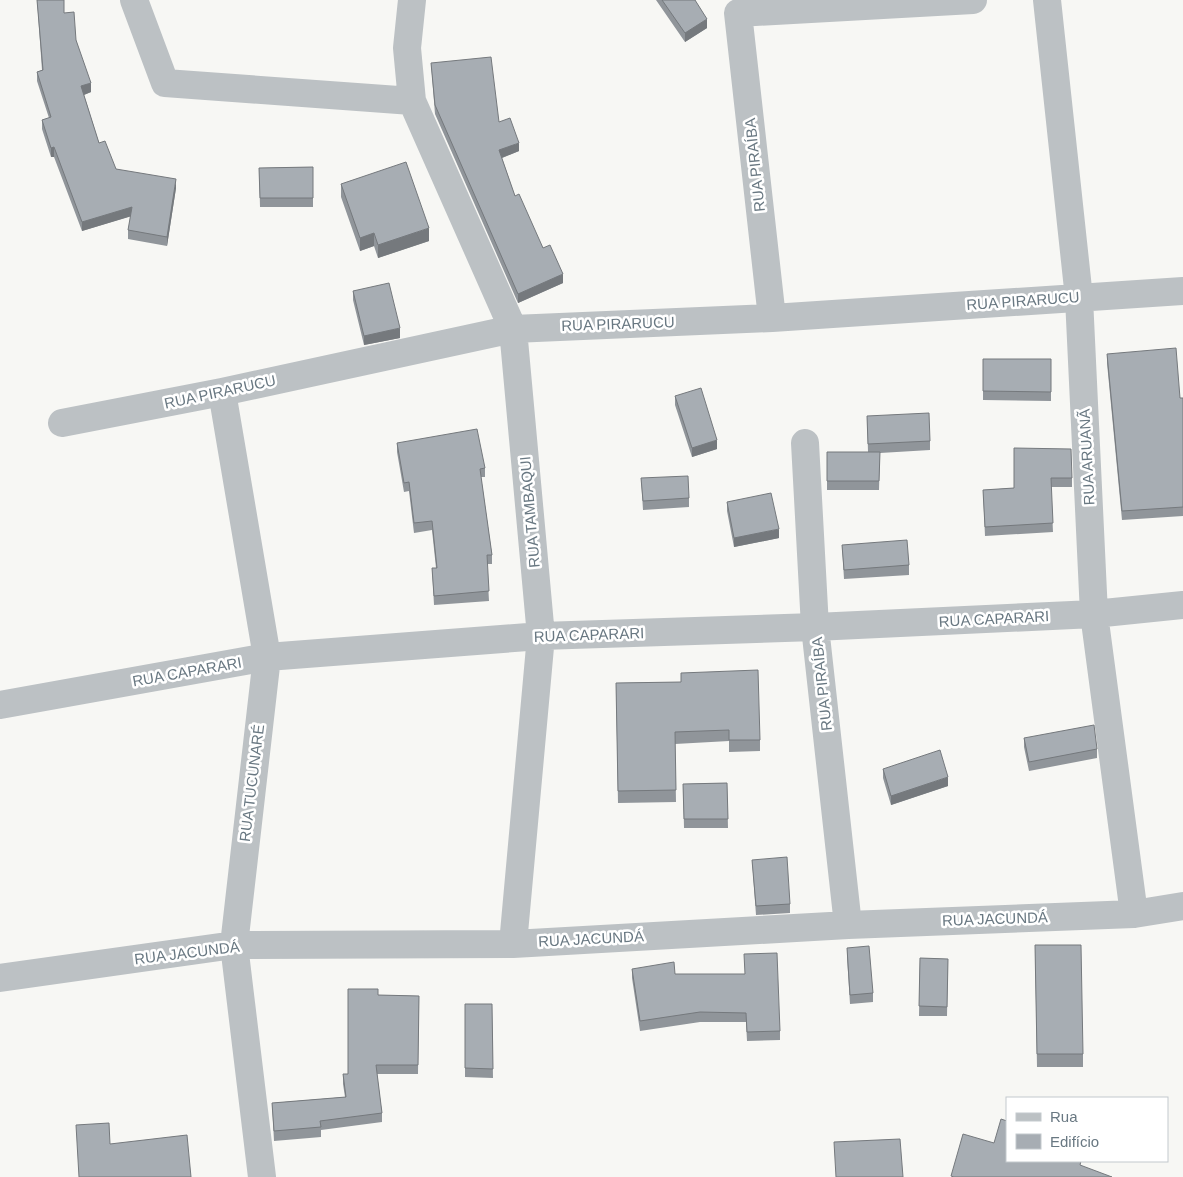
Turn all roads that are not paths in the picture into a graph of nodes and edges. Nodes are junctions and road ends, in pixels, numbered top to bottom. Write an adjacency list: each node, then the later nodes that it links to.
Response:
1 (134, 0): 5 (street)
2 (412, 0): 5 (street, RUA TAMBAQUI)
3 (973, 0): 8 (street, RUA PIRAÍBA)
4 (1048, 0): 7 (street, RUA ARUANÃ)
5 (412, 101): 9 (street, RUA TAMBAQUI)
6 (1183, 291): 7 (street, RUA PIRARUCU)
7 (1079, 298): 8 (street, RUA PIRARUCU); 14 (street, RUA ARUANÃ)
8 (772, 318): 9 (street, RUA PIRARUCU)
9 (513, 329): 10 (street, RUA PIRARUCU); 16 (street, RUA TAMBAQUI)
10 (222, 392): 11 (street, RUA PIRARUCU); 17 (street, RUA TUCUNARÉ)
11 (62, 423)
12 (805, 443): 15 (street, RUA PIRAÍBA)
13 (1183, 605): 14 (street, RUA CAPARARI)
14 (1094, 614): 15 (street, RUA CAPARARI); 20 (street, RUA ARUANÃ)
15 (815, 627): 16 (street, RUA CAPARARI); 21 (street, RUA PIRAÍBA)
16 (540, 636): 17 (street, RUA CAPARARI); 22 (street, RUA TAMBAQUI)
17 (267, 657): 18 (street, RUA CAPARARI); 23 (street, RUA TUCUNARÉ)
18 (0, 705)
19 (1183, 906): 20 (street, RUA JACUNDÁ)
20 (1134, 914): 21 (street, RUA JACUNDÁ)
21 (848, 925): 22 (street, RUA JACUNDÁ)
22 (512, 944): 23 (street, RUA JACUNDÁ)
23 (234, 945): 24 (street, RUA JACUNDÁ); 25 (street, RUA TUCUNARÉ)
24 (0, 978)
25 (262, 1177)

